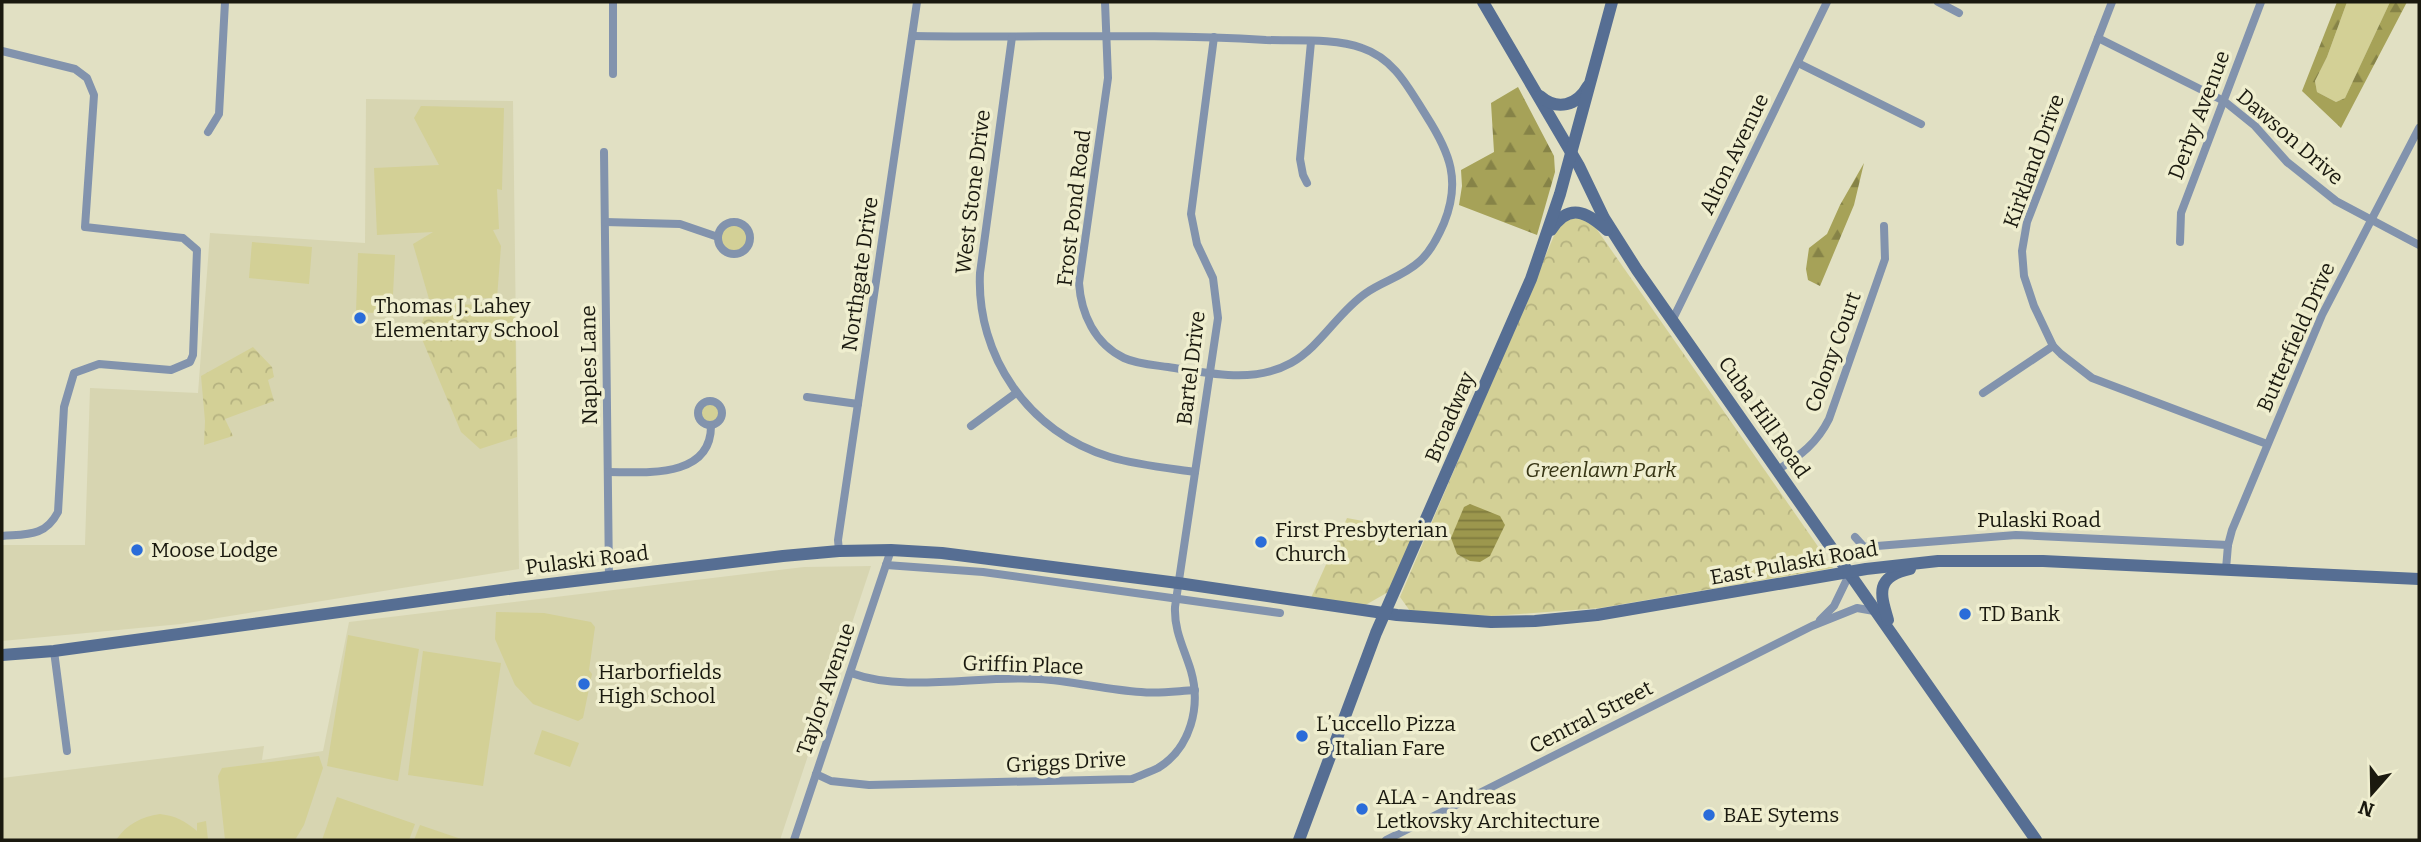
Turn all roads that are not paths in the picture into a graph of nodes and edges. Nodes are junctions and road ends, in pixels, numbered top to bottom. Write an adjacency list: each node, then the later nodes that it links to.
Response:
1 (225, 2): 26 (street)
2 (613, 2): 20 (street)
3 (917, 2): 12 (street, Northgate Drive)
4 (1105, 2): 13 (street, Frost Pond Road)
5 (1483, 2): 22 (main road, Cuba Hill Road)
6 (1612, 2): 21 (main road, Broadway)
7 (1827, 2): 19 (street, Alton Avenue)
8 (1938, 2): 11 (street)
9 (2112, 2): 16 (street, Kirkland Drive)
10 (2261, 2): 23 (street, Derby Avenue)
11 (1959, 13)
12 (912, 36): 14 (street, Frost Pond Road); 44 (street, Northgate Drive)
13 (1107, 36): 14 (street, Frost Pond Road); 15 (street, Frost Pond Road); 40 (street, Frost Pond Road)
14 (1012, 37): 41 (street, West Stone Drive)
15 (1214, 37): 17 (street, Frost Pond Road); 40 (street, Bartel Drive)
16 (2098, 38): 23 (street, Dawson Drive); 39 (street, Kirkland Drive)
17 (1311, 42): 29 (street); 40 (street, Frost Pond Road)
18 (2, 51): 51 (street)
19 (1798, 63): 24 (street); 38 (street, Alton Avenue)
20 (613, 74)
21 (1591, 80): 22 (main road); 28 (main road, Broadway)
22 (1537, 93): 28 (main road, Cuba Hill Road)
23 (2224, 101): 30 (street, Dawson Drive); 35 (street, Derby Avenue)
24 (1921, 124)
25 (2419, 128): 30 (street, Butterfield Drive)
26 (208, 132)
27 (604, 152): 31 (street, Naples Lane)
28 (1571, 154): 33 (main road, Cuba Hill Road); 36 (main road, Broadway)
29 (1307, 183)
30 (2372, 220): 37 (street, Dawson Drive); 47 (street, Butterfield Drive)
31 (605, 222): 34 (street); 49 (street, Naples Lane)
32 (1884, 226): 48 (street, Colony Court)
33 (1615, 236): 36 (main road); 38 (main road, Cuba Hill Road)
34 (718, 237): 34 (street)
35 (2180, 242)
36 (1542, 245): 66 (main road, Broadway)
37 (2419, 245)
38 (1672, 321): 48 (main road, Cuba Hill Road)
39 (2053, 346): 42 (street); 47 (street, Kirkland Drive)
40 (1209, 373): 50 (street, Bartel Drive)
41 (1016, 393): 46 (street); 50 (street, West Stone Drive)
42 (1983, 393)
43 (807, 397): 44 (street)
44 (858, 404): 55 (street, Northgate Drive)
45 (711, 425): 49 (street)
46 (971, 426)
47 (2267, 444): 53 (street, Butterfield Drive)
48 (1779, 469): 59 (main road, Cuba Hill Road)
49 (608, 472): 60 (street, Naples Lane)
50 (1195, 472): 62 (street, Bartel Drive)
51 (2, 536)
52 (1855, 537): 53 (street, Pulaski Road)
53 (2228, 545): 58 (street, Butterfield Drive)
54 (891, 550): 55 (main road, Pulaski Road); 57 (street, Taylor Avenue); 62 (main road, Pulaski Road)
55 (839, 551): 60 (main road, Pulaski Road)
56 (1938, 561): 58 (main road, East Pulaski Road); 59 (main road, East Pulaski Road); 68 (main road)
57 (886, 565): 63 (street); 71 (street, Taylor Avenue)
58 (2226, 569): 61 (main road, East Pulaski Road)
59 (1850, 572): 64 (main road, Cuba Hill Road); 66 (main road, East Pulaski Road); 67 (street, Central Street)
60 (609, 578): 69 (main road, Pulaski Road)
61 (2419, 579)
62 (1178, 583): 63 (street, Griggs Drive); 66 (main road, East Pulaski Road)
63 (1176, 600): 65 (street); 72 (street, Griggs Drive)
64 (1878, 612): 67 (street, Central Street); 68 (main road, Cuba Hill Road)
65 (1280, 613)
66 (1385, 614): 76 (main road, Broadway)
67 (1812, 626): 77 (street, Central Street)
68 (1891, 631): 78 (main road, Cuba Hill Road)
69 (54, 651): 70 (main road, Pulaski Road); 73 (street)
70 (2, 655)
71 (851, 673): 72 (street, Griffin Place); 74 (street, Taylor Avenue)
72 (1195, 690): 74 (street, Griggs Drive)
73 (67, 751)
74 (816, 774): 75 (street, Taylor Avenue)
75 (794, 840)
76 (1299, 840)
77 (1386, 840)
78 (2036, 840)

